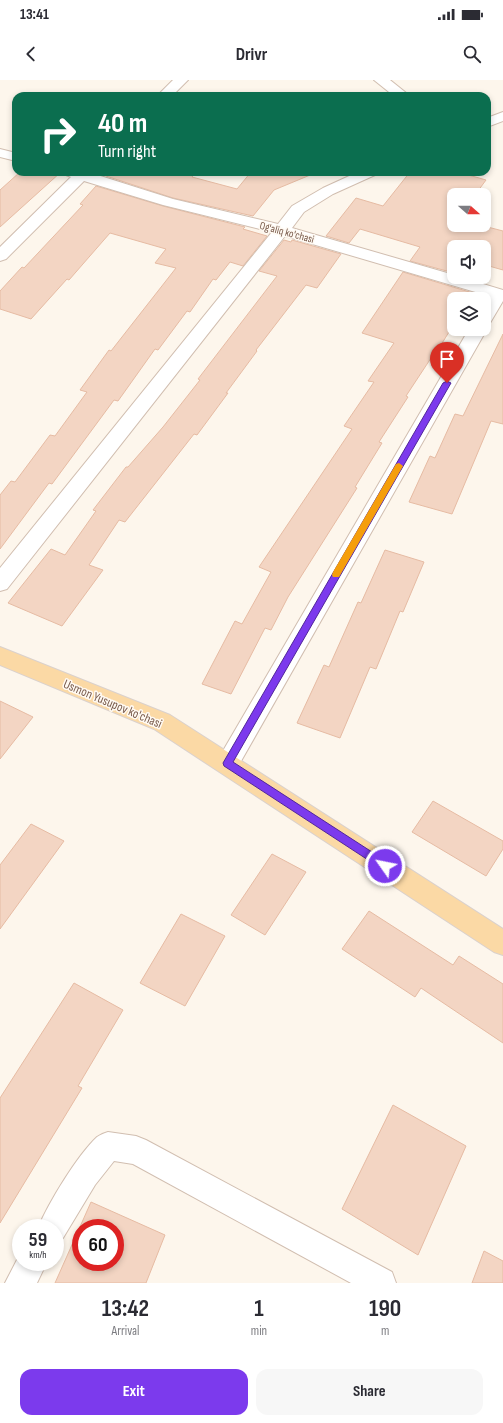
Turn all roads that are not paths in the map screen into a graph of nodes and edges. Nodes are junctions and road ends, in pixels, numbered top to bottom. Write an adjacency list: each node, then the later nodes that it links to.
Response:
1 (181, 80): 3 (street)
2 (381, 80): 4 (street)
3 (168, 92)
4 (398, 92)
5 (503, 116): 6 (street)
6 (491, 121)
7 (0, 152): 8 (street)
8 (12, 156)
9 (76, 176): 13 (street)
10 (88, 176): 12 (street, Og'aliq ko'chasi)
11 (361, 176): 12 (street)
12 (282, 230): 14 (street, Og'aliq ko'chasi); 17 (street)
13 (0, 256)
14 (501, 294): 15 (street)
15 (491, 309)
16 (474, 336): 19 (street)
17 (0, 583)
18 (0, 656): 19 (main road, Usmon Yusupov ko'chasi)
19 (228, 763): 20 (main road, Usmon Yusupov ko'chasi)
20 (503, 943)
21 (58, 1219): 24 (street)
22 (27, 1271): 23 (street)
23 (20, 1283)
24 (381, 1283)

